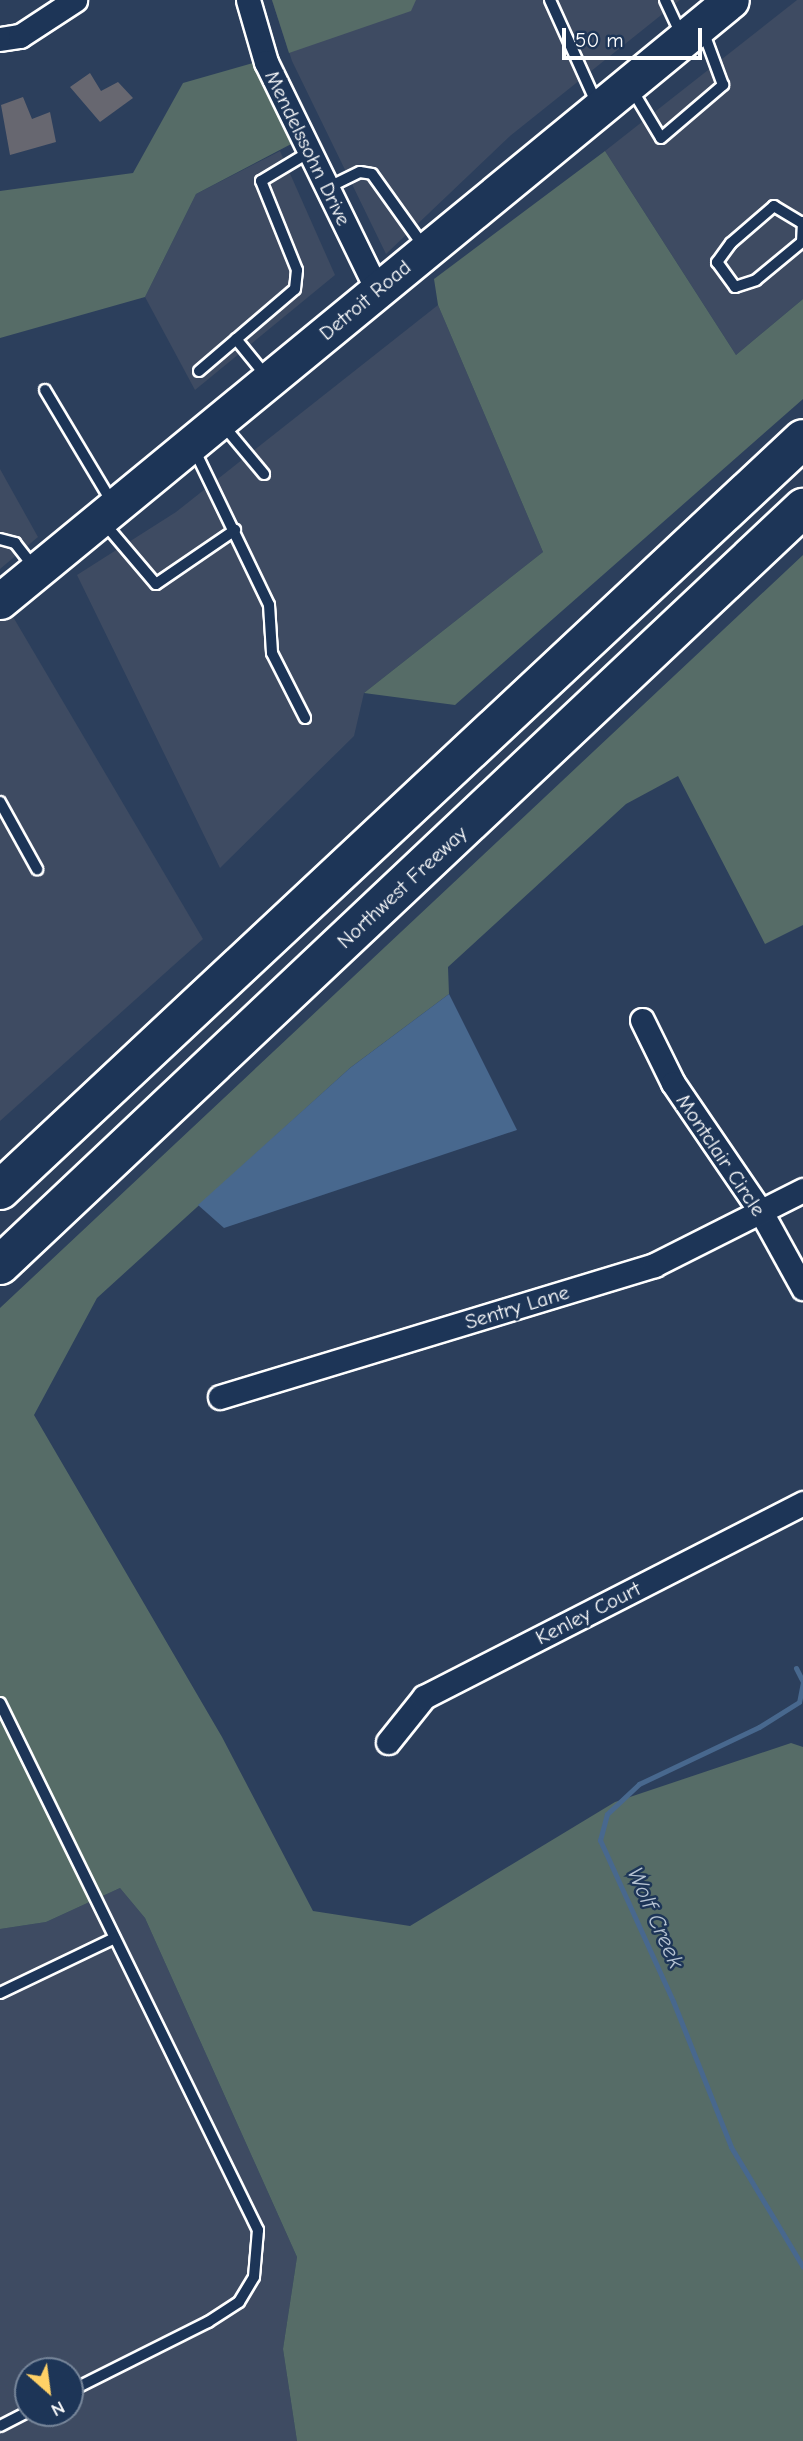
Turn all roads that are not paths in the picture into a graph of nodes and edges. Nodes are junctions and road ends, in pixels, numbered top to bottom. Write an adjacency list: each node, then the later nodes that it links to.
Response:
1 (75, 0): 7 (street)
2 (248, 0): 10 (street, Mendelssohn Drive)
3 (550, 0): 9 (lane)
4 (665, 0): 6 (lane)
5 (731, 0): 6 (main road, Detroit Road)
6 (692, 32): 8 (main road, Detroit Road); 8 (lane)
7 (0, 39)
8 (629, 84): 9 (main road, Detroit Road)
9 (599, 108): 13 (main road, Detroit Road)
10 (311, 151): 11 (street, Mendelssohn Drive); 15 (lane)
11 (329, 187): 13 (lane); 14 (street, Mendelssohn Drive)
12 (802, 222): 12 (lane)
13 (426, 250): 14 (main road, Detroit Road)
14 (378, 292): 17 (main road, Detroit Road)
15 (236, 339): 16 (lane); 17 (lane)
16 (199, 371)
17 (269, 379): 19 (main road, Detroit Road)
18 (44, 390): 24 (lane)
19 (219, 420): 21 (main road, Detroit Road); 22 (lane)
20 (803, 439): 33 (highway)
21 (191, 443): 24 (main road, Detroit Road); 25 (lane)
22 (264, 474)
23 (803, 508): 36 (highway, Northwest Freeway)
24 (107, 512): 25 (lane); 27 (main road, Detroit Road)
25 (235, 530): 29 (lane)
26 (0, 539): 27 (lane)
27 (37, 571): 28 (main road, Detroit Road)
28 (0, 601)
29 (305, 718)
30 (0, 802): 31 (lane)
31 (37, 869)
32 (642, 1020): 35 (street, Montclair Circle)
33 (0, 1190)
34 (803, 1190): 35 (street, Sentry Lane)
35 (761, 1212): 37 (street, Montclair Circle); 38 (street, Sentry Lane)
36 (0, 1265)
37 (803, 1288)
38 (220, 1397)
39 (803, 1503): 41 (street, Kenley Court)
40 (0, 1703): 42 (lane)
41 (388, 1742)
42 (115, 1938): 43 (lane); 44 (lane)
43 (0, 1993)
44 (84, 2384)

